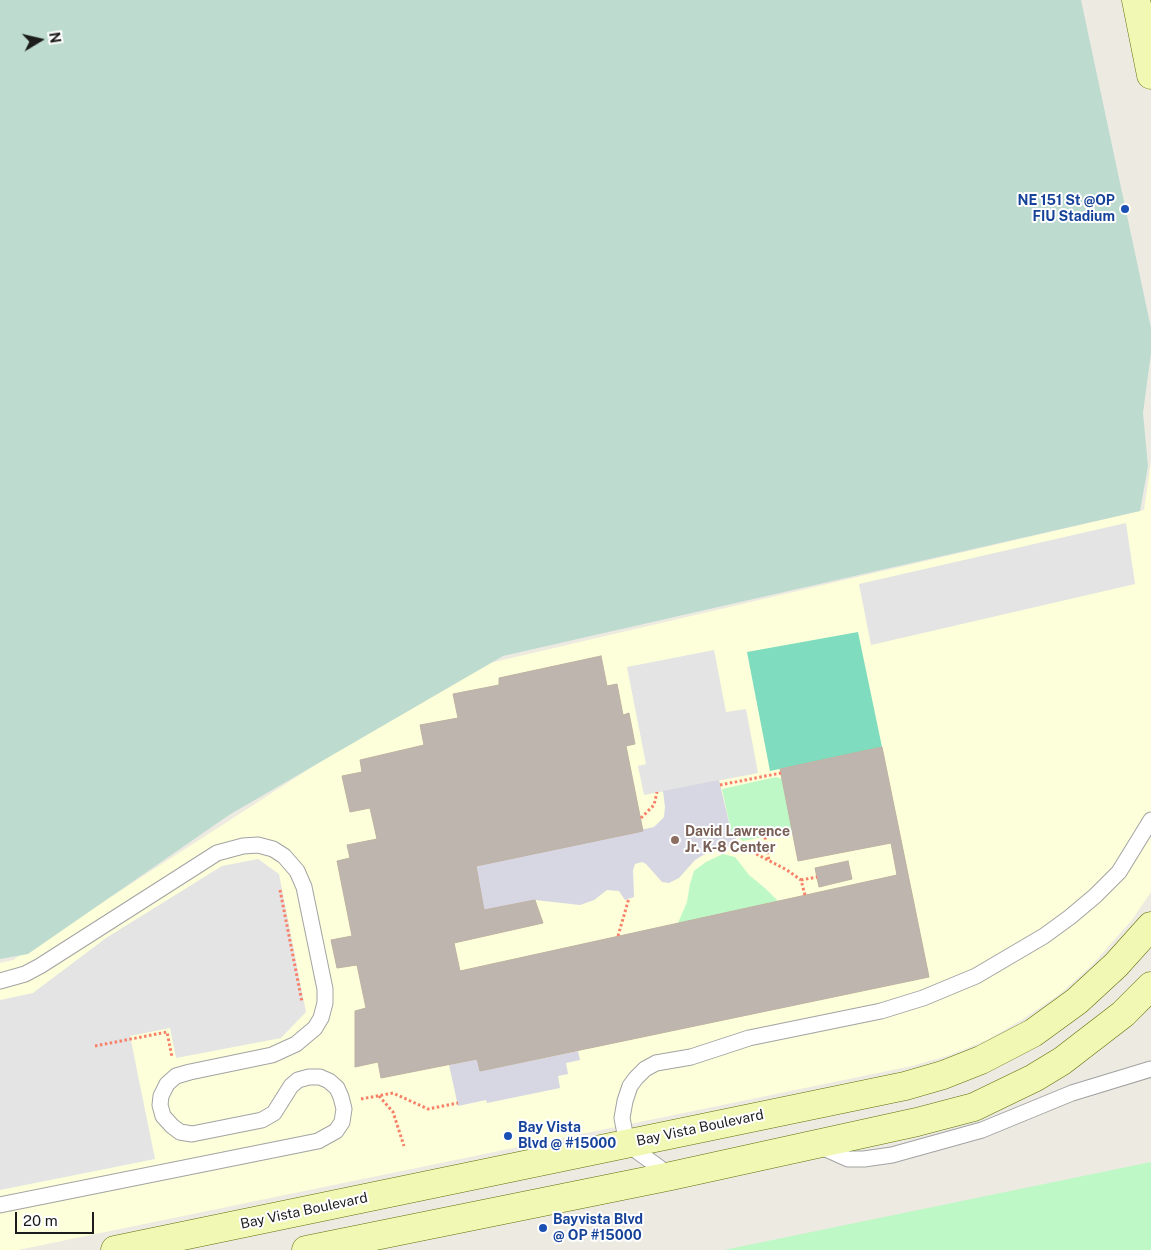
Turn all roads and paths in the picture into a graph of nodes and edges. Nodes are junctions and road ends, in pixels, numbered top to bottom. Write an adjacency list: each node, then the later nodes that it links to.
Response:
1 (1136, 0): 2 (street)
2 (1151, 75)
3 (781, 772): 4 (path)
4 (720, 785)
5 (657, 792): 6 (path)
6 (641, 818)
7 (1151, 820): 27 (lane)
8 (765, 837): 10 (path)
9 (743, 847): 10 (path)
10 (769, 861): 12 (path)
11 (817, 876): 12 (path)
12 (801, 880): 14 (path)
13 (280, 890): 20 (path)
14 (805, 895)
15 (629, 898): 17 (path)
16 (1151, 926): 27 (street, Bay Vista Boulevard)
17 (618, 936)
18 (0, 981): 31 (lane)
19 (1151, 986): 28 (street)
20 (304, 1011)
21 (95, 1046): 22 (path)
22 (173, 1058)
23 (1151, 1070): 28 (lane)
24 (379, 1096): 25 (path); 26 (path); 29 (path)
25 (358, 1100)
26 (458, 1103)
27 (627, 1144): 30 (lane); 32 (street, Bay Vista Boulevard)
28 (816, 1144): 30 (street)
29 (404, 1146)
30 (671, 1176): 33 (street)
31 (0, 1204)
32 (115, 1250)
33 (306, 1250)

